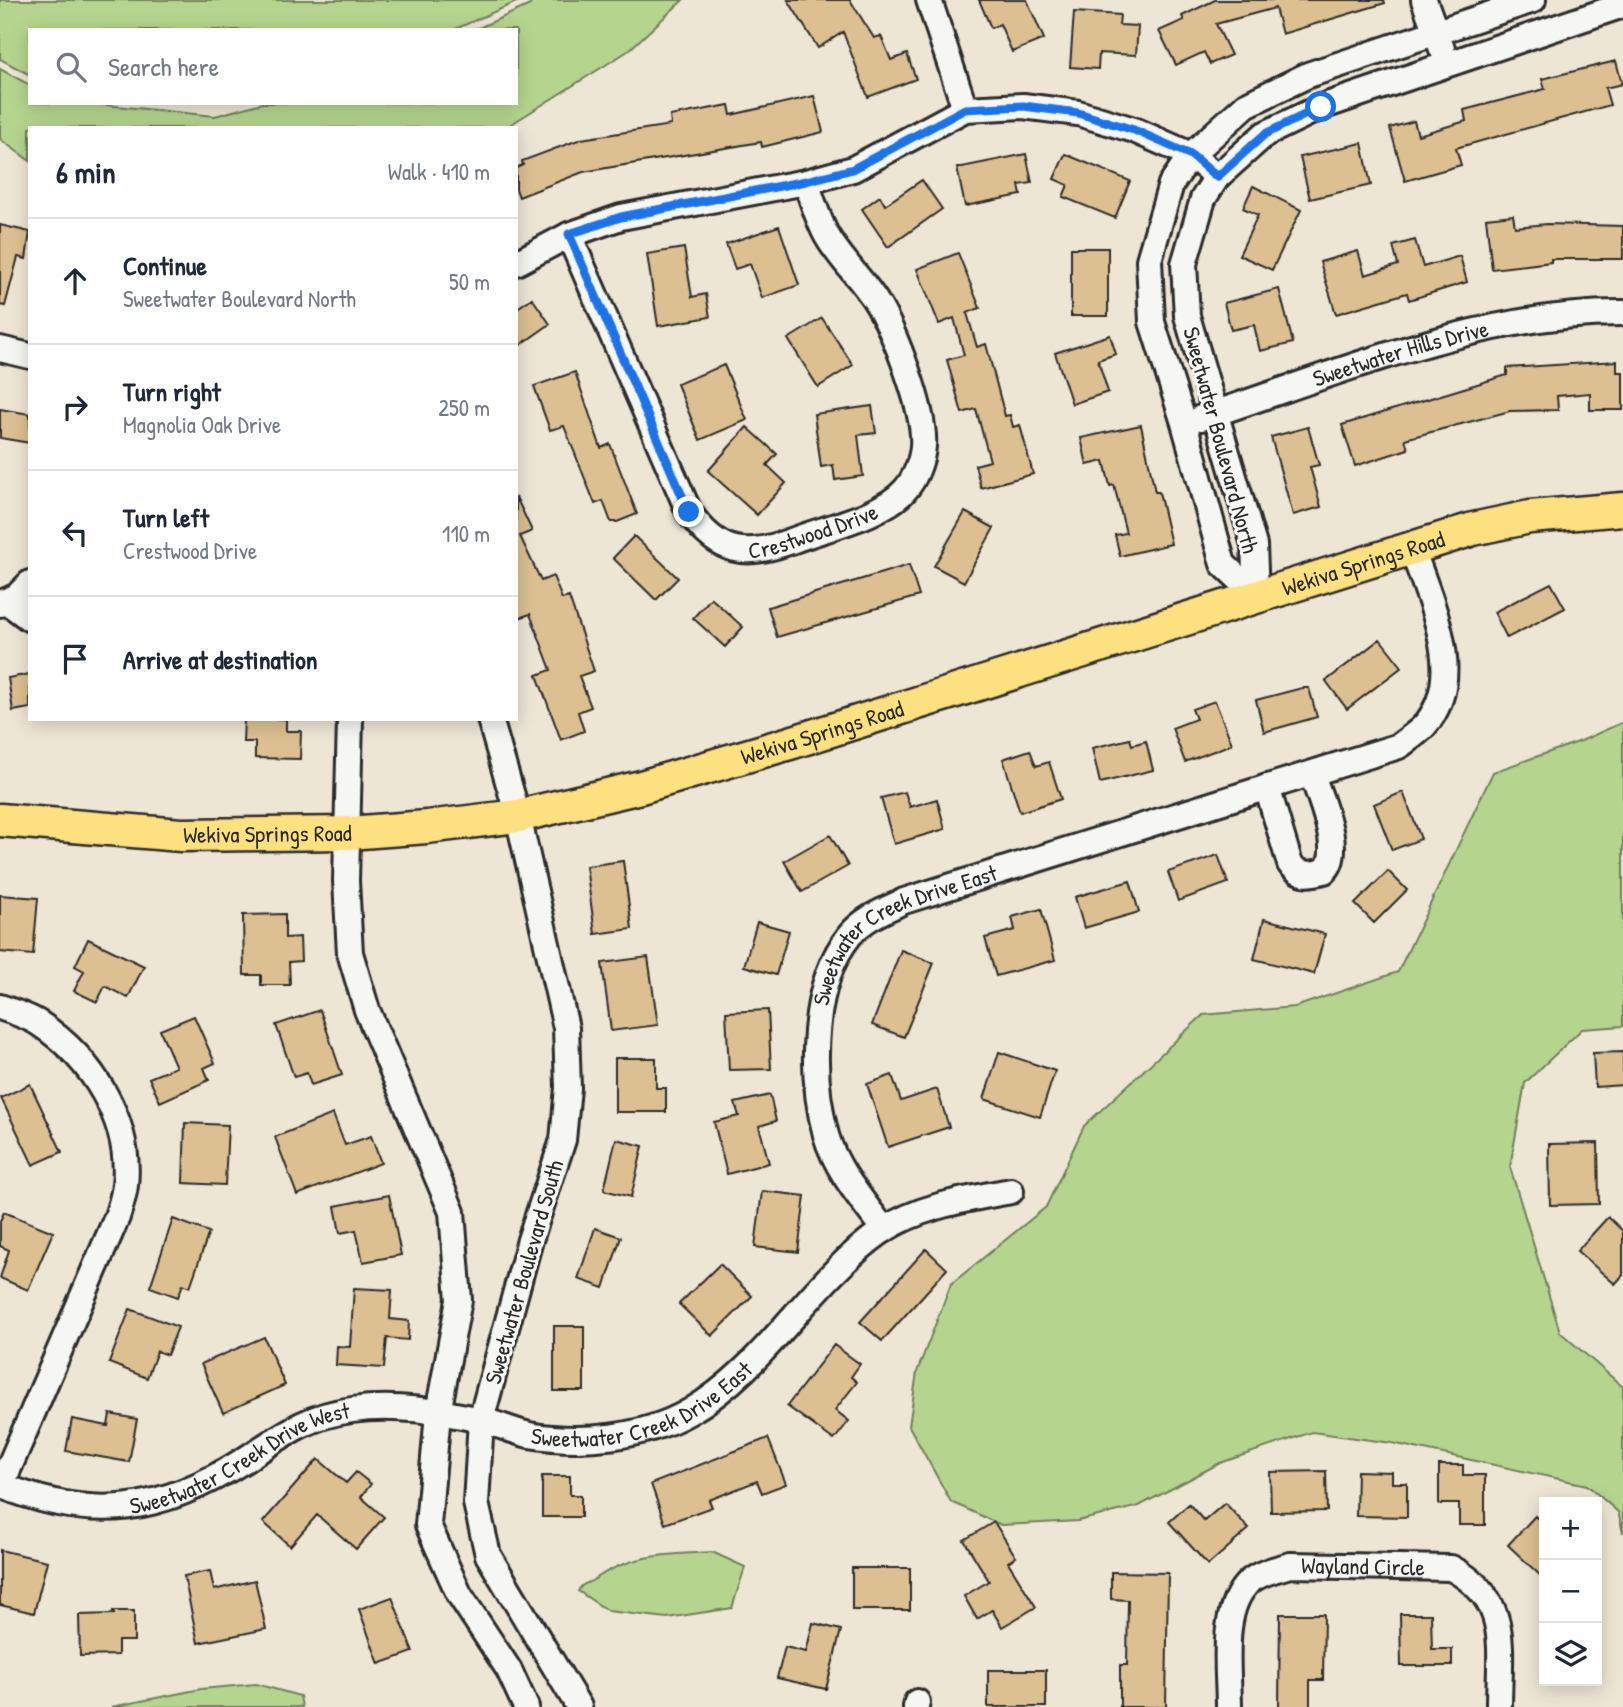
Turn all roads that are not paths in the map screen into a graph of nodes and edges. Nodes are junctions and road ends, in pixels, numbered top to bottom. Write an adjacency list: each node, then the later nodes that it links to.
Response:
1 (929, 0): 7 (street)
2 (1424, 0): 5 (street)
3 (1533, 0): 5 (street, Sweetwater Boulevard North)
4 (1623, 5): 6 (street, Sweetwater Boulevard North)
5 (1437, 33): 6 (street); 8 (street, Sweetwater Boulevard North)
6 (1448, 66): 9 (street, Sweetwater Boulevard North)
7 (965, 109): 8 (street); 10 (street)
8 (1191, 155): 9 (street); 17 (street, Sweetwater Boulevard North)
9 (1217, 177): 16 (street, Sweetwater Boulevard North)
10 (806, 181): 11 (street); 11 (street, Crestwood Drive)
11 (569, 234): 12 (street)
12 (518, 262)
13 (1623, 313): 16 (street, Sweetwater Hills Drive)
14 (0, 349): 15 (street)
15 (28, 356)
16 (1217, 412): 17 (street, Sweetwater Hills Drive); 21 (street, Sweetwater Boulevard North)
17 (1184, 423): 21 (street, Sweetwater Boulevard North)
18 (1623, 509): 19 (main road, Wekiva Springs Road)
19 (1412, 548): 21 (main road, Wekiva Springs Road); 26 (street, Sweetwater Creek Drive East)
20 (28, 585): 22 (street)
21 (1256, 595): 28 (main road, Wekiva Springs Road)
22 (3, 603): 23 (street)
23 (28, 618)
24 (350, 721): 30 (street, Sweetwater Boulevard South)
25 (491, 721): 28 (street, Sweetwater Boulevard South)
26 (1312, 774): 27 (street, Sweetwater Creek Drive East); 27 (street)
27 (1268, 787): 33 (street, Sweetwater Creek Drive East)
28 (518, 816): 30 (main road, Wekiva Springs Road); 35 (street, Sweetwater Boulevard South)
29 (0, 820): 30 (main road, Wekiva Springs Road)
30 (348, 832): 34 (street, Sweetwater Boulevard South)
31 (0, 1007): 36 (street, Sweetwater Creek Drive West)
32 (1011, 1191): 33 (street)
33 (884, 1230): 35 (street, Sweetwater Creek Drive East)
34 (438, 1413): 35 (street, Sweetwater Creek Drive West); 36 (street, Sweetwater Creek Drive West); 37 (street, Sweetwater Boulevard South)
35 (481, 1420): 38 (street, Sweetwater Boulevard South)
36 (0, 1485)
37 (526, 1707)
38 (579, 1707)
39 (1229, 1707): 40 (street, Wayland Circle)
40 (1499, 1707)

